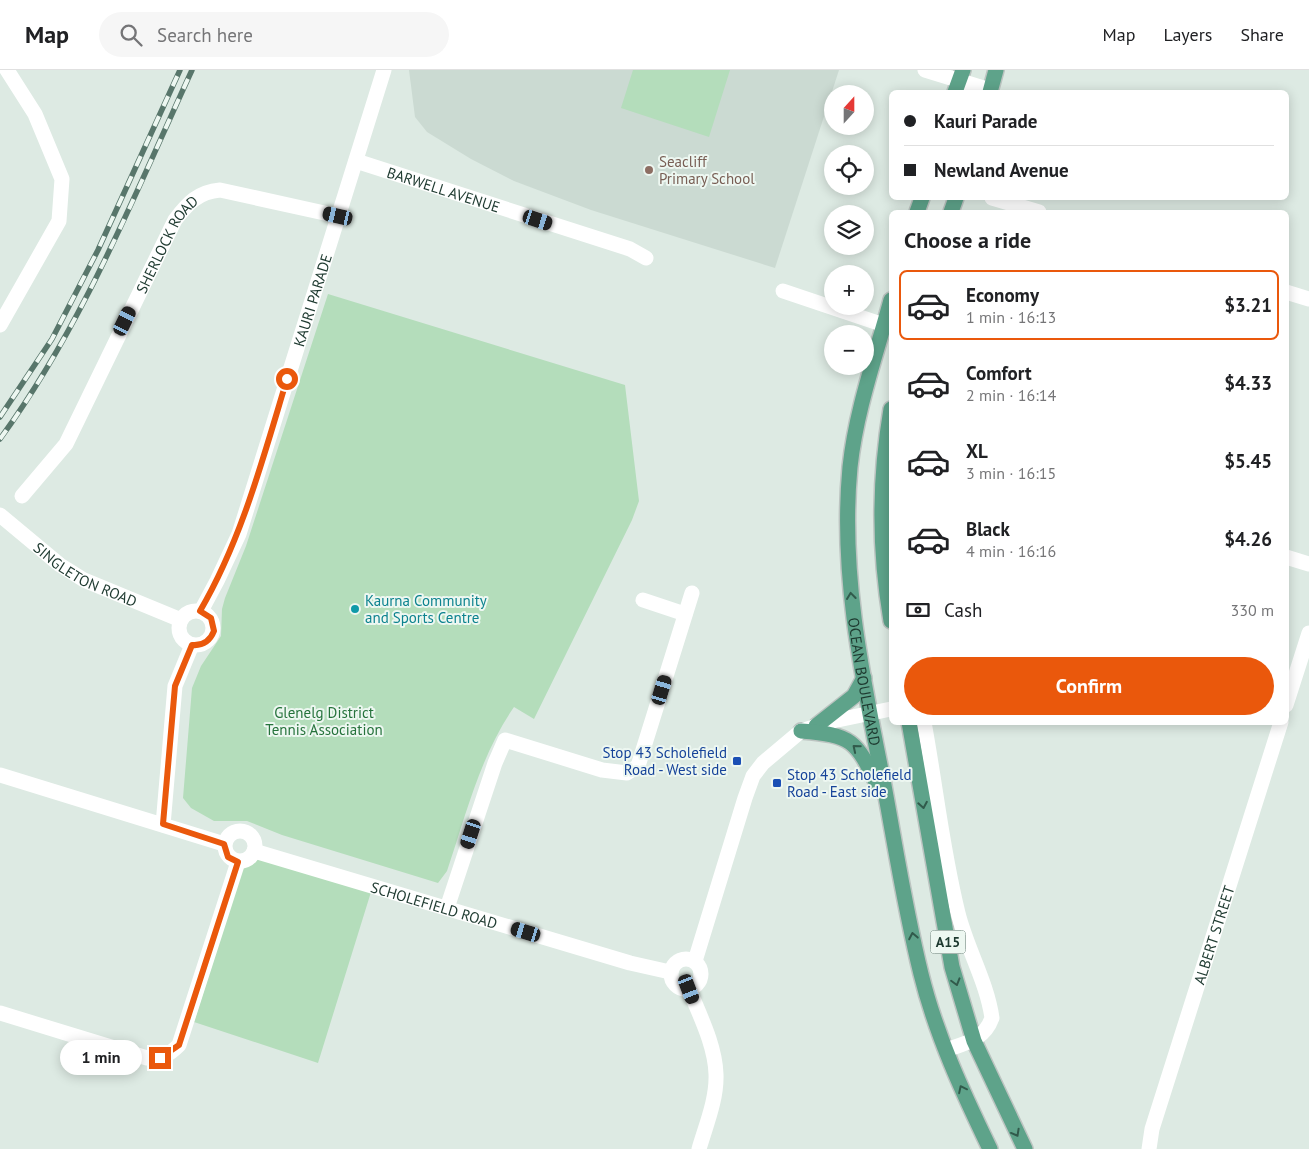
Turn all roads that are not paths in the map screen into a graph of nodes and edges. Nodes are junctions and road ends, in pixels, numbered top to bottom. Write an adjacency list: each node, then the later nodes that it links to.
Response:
1 (8, 70): 17 (street)
2 (384, 70): 8 (street, KAURI PARADE)
3 (925, 70): 5 (street)
4 (996, 70): 7 (main road)
5 (959, 81): 6 (street)
6 (987, 90)
7 (990, 90)
8 (356, 161): 11 (street, KAURI PARADE); 12 (street, BARWELL AVENUE)
9 (999, 200): 10 (street)
10 (1032, 210)
11 (338, 216): 20 (street, SHERLOCK ROAD); 27 (street, KAURI PARADE)
12 (646, 258)
13 (783, 291): 18 (street)
14 (1289, 293): 15 (street)
15 (1309, 299)
16 (889, 307): 18 (main road, A15)
17 (0, 325)
18 (884, 325): 32 (main road, OCEAN BOULEVARD / A15, one-way to 18)
19 (889, 431): 26 (main road)
20 (22, 496)
21 (0, 515): 29 (street, SINGLETON ROAD)
22 (1289, 558): 23 (street)
23 (1309, 564)
24 (692, 593): 28 (street)
25 (643, 600): 28 (street)
26 (889, 601)
27 (200, 611): 29 (street); 31 (street)
28 (685, 614): 47 (street)
29 (181, 620): 31 (street)
30 (1309, 633): 33 (street)
31 (192, 645): 43 (street)
32 (864, 678): 35 (main road, OCEAN BOULEVARD / A15); 39 (main road)
33 (1289, 696)
34 (889, 709): 35 (street)
35 (870, 713): 39 (street); 42 (main road, OCEAN BOULEVARD / A15)
36 (910, 725): 52 (main road, A15, one-way to 52)
37 (924, 725): 52 (street)
38 (1280, 725): 57 (street, ALBERT STREET)
39 (816, 726): 40 (street)
40 (801, 731): 42 (main road, one-way to 40); 48 (street)
41 (0, 775): 43 (street)
42 (888, 805): 53 (main road, OCEAN BOULEVARD / A15, one-way to 42)
43 (163, 824): 44 (street)
44 (224, 844): 45 (street); 46 (street)
45 (254, 851): 46 (street); 47 (street, SCHOLEFIELD ROAD)
46 (238, 862): 51 (street)
47 (447, 908): 49 (street, SCHOLEFIELD ROAD)
48 (695, 961): 49 (street); 50 (street)
49 (670, 972): 50 (street)
50 (689, 989): 54 (street)
51 (0, 1014)
52 (974, 1041): 53 (street); 56 (main road, A15, one-way to 56)
53 (946, 1050): 55 (main road, OCEAN BOULEVARD / A15, one-way to 53)
54 (698, 1149)
55 (990, 1149)
56 (1025, 1149)
57 (1149, 1149)

